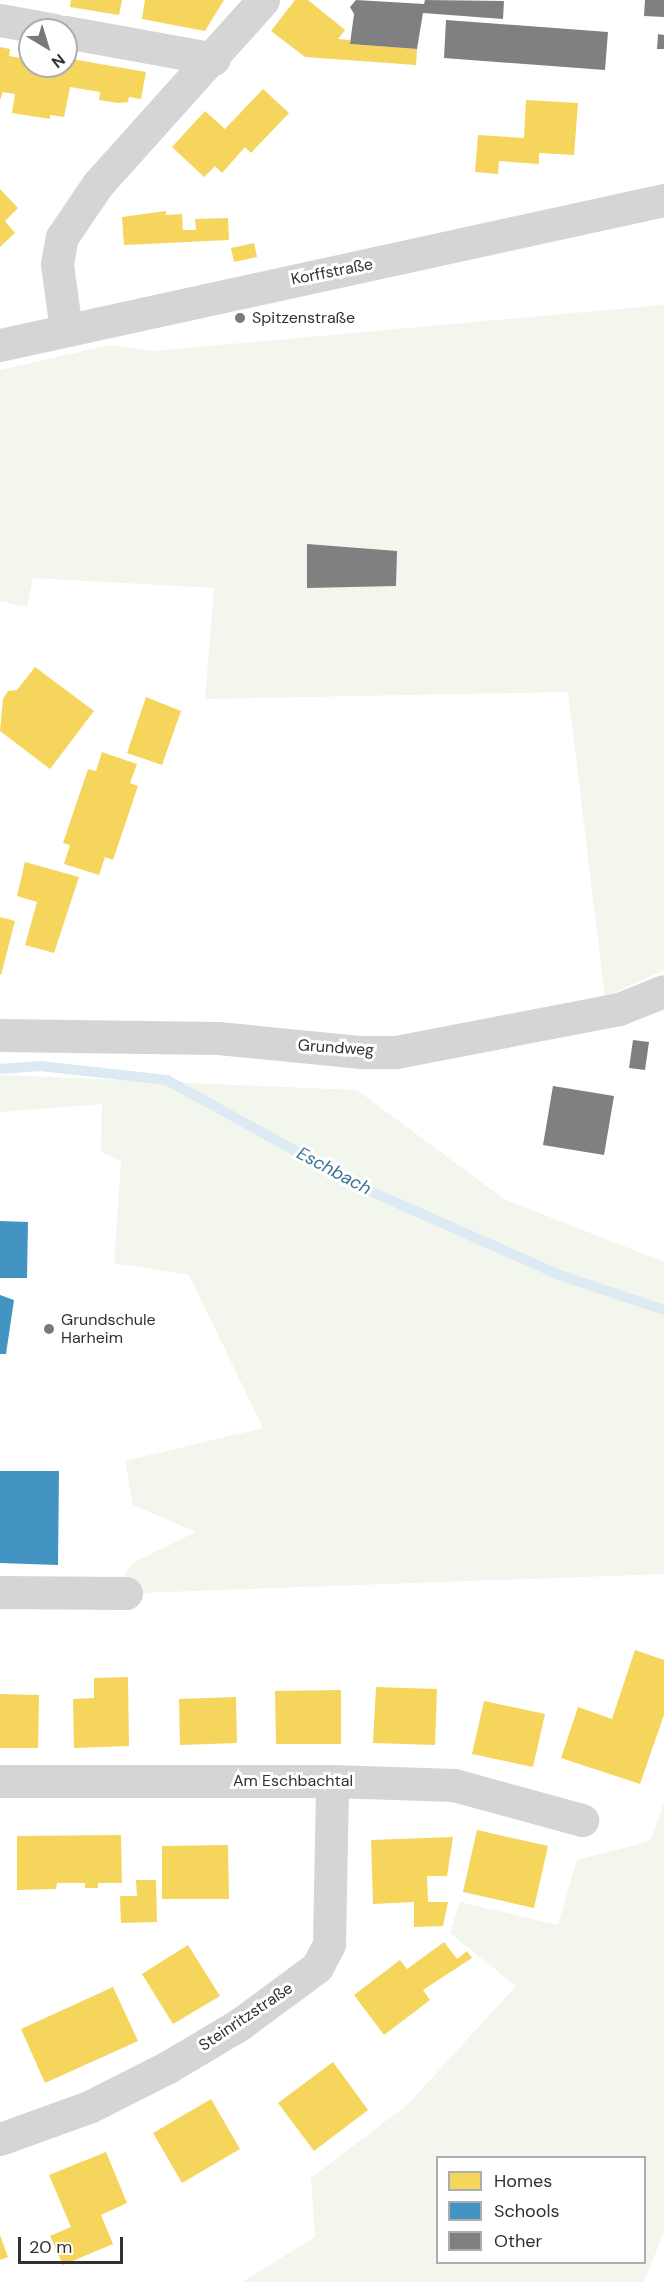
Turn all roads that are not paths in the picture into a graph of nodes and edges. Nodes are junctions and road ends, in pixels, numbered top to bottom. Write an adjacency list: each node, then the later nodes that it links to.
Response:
1 (263, 0): 5 (street)
2 (0, 20): 3 (street)
3 (18, 23)
4 (78, 34): 5 (street)
5 (214, 59): 7 (street)
6 (664, 200): 7 (street, Korffstraße)
7 (66, 330): 8 (street, Korffstraße)
8 (0, 345)
9 (664, 991): 10 (street, Grundweg)
10 (0, 1035)
11 (0, 1592): 12 (street)
12 (126, 1593)
13 (0, 1781): 14 (street, Am Eschbachtal)
14 (332, 1781): 15 (street, Am Eschbachtal); 16 (street, Steinritzstraße)
15 (582, 1820)
16 (0, 2139)

